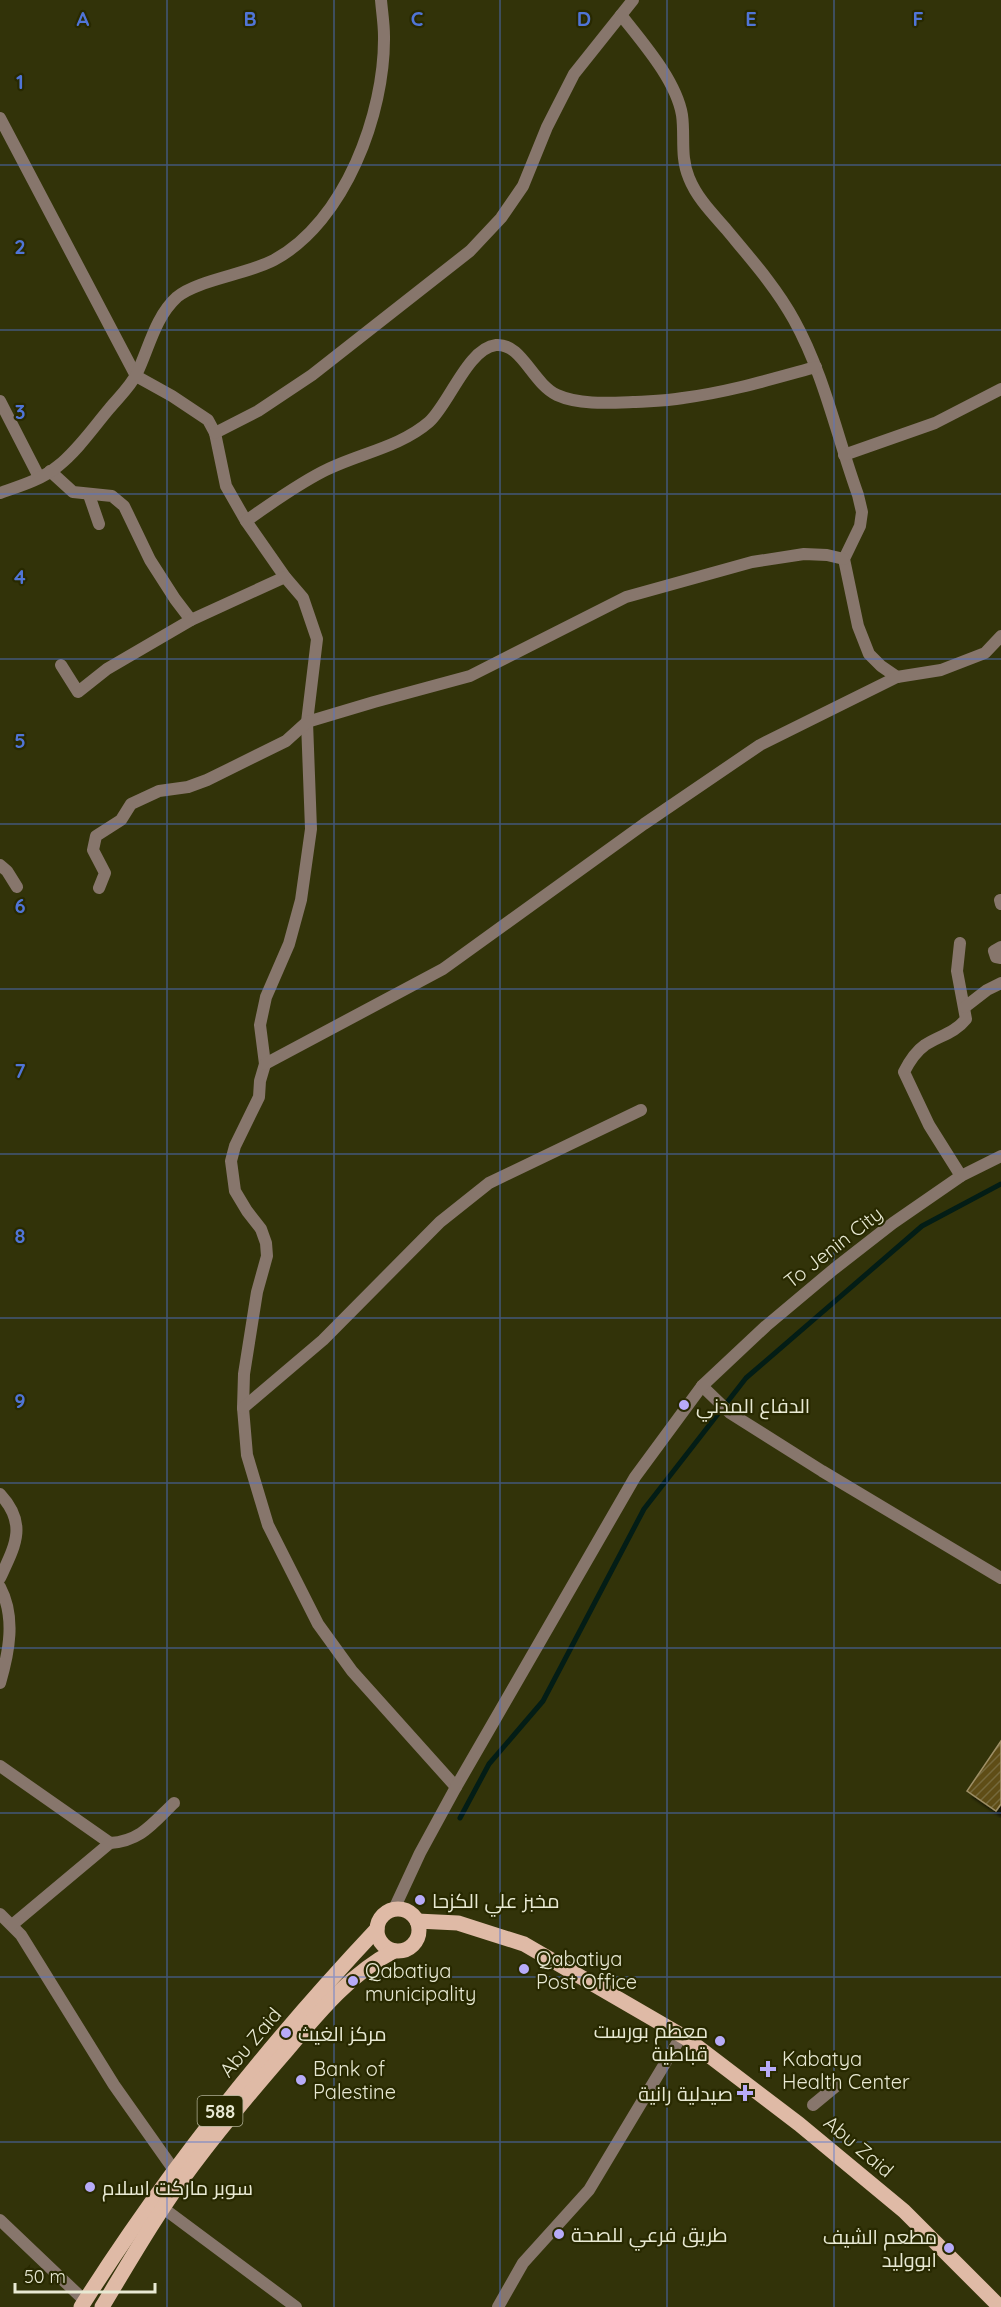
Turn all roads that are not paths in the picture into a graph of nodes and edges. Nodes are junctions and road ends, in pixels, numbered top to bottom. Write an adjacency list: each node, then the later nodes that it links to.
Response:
1 (381, 0): 6 (street)
2 (633, 0): 3 (street)
3 (621, 15): 5 (street); 9 (street)
4 (0, 118): 6 (street)
5 (816, 367): 10 (street); 14 (street)
6 (136, 376): 9 (street); 11 (street)
7 (1001, 389): 10 (street)
8 (0, 401): 11 (street)
9 (215, 433): 14 (street)
10 (844, 455): 16 (street)
11 (44, 474): 12 (street); 13 (street)
12 (0, 493)
13 (89, 495): 15 (street); 18 (street)
14 (246, 521): 17 (street)
15 (99, 524)
16 (844, 559): 21 (street); 22 (street)
17 (285, 577): 18 (street); 22 (street)
18 (191, 620): 20 (street)
19 (1001, 636): 21 (street)
20 (61, 665)
21 (897, 677): 31 (street)
22 (307, 722): 25 (street); 31 (street)
23 (0, 865): 24 (street)
24 (17, 887)
25 (99, 888)
26 (960, 943): 30 (street)
27 (1001, 947): 28 (street)
28 (1001, 958)
29 (1001, 984): 30 (street)
30 (965, 1007): 34 (street)
31 (265, 1064): 36 (street)
32 (641, 1110): 36 (street)
33 (1001, 1156): 34 (street, To Jenin City)
34 (961, 1176): 35 (street, To Jenin City)
35 (702, 1386): 39 (street); 43 (street, To Jenin City)
36 (243, 1408): 43 (street)
37 (0, 1494): 38 (street)
38 (0, 1578)
39 (1001, 1578)
40 (0, 1587): 41 (street)
41 (0, 1683)
42 (0, 1766): 45 (street)
43 (456, 1787): 46 (street, To Jenin City)
44 (174, 1803): 45 (street)
45 (110, 1843): 49 (street)
46 (394, 1909): 48 (main road); 50 (main road)
47 (0, 1914): 49 (street)
48 (417, 1921): 51 (main road); 52 (main road, Abu Zaid)
49 (12, 1925): 55 (street)
50 (377, 1929): 51 (main road); 55 (main road, Abu Zaid / 588)
51 (394, 1951): 56 (main road, Abu Zaid / 588)
52 (682, 2035): 61 (street); 62 (main road, Abu Zaid)
53 (836, 2086): 54 (street)
54 (813, 2105)
55 (174, 2169): 58 (main road, Abu Zaid / 588)
56 (163, 2208): 59 (main road, Abu Zaid / 588); 60 (street)
57 (0, 2220): 58 (street)
58 (83, 2304)
59 (102, 2307)
60 (296, 2307)
61 (498, 2307)
62 (1000, 2307)

